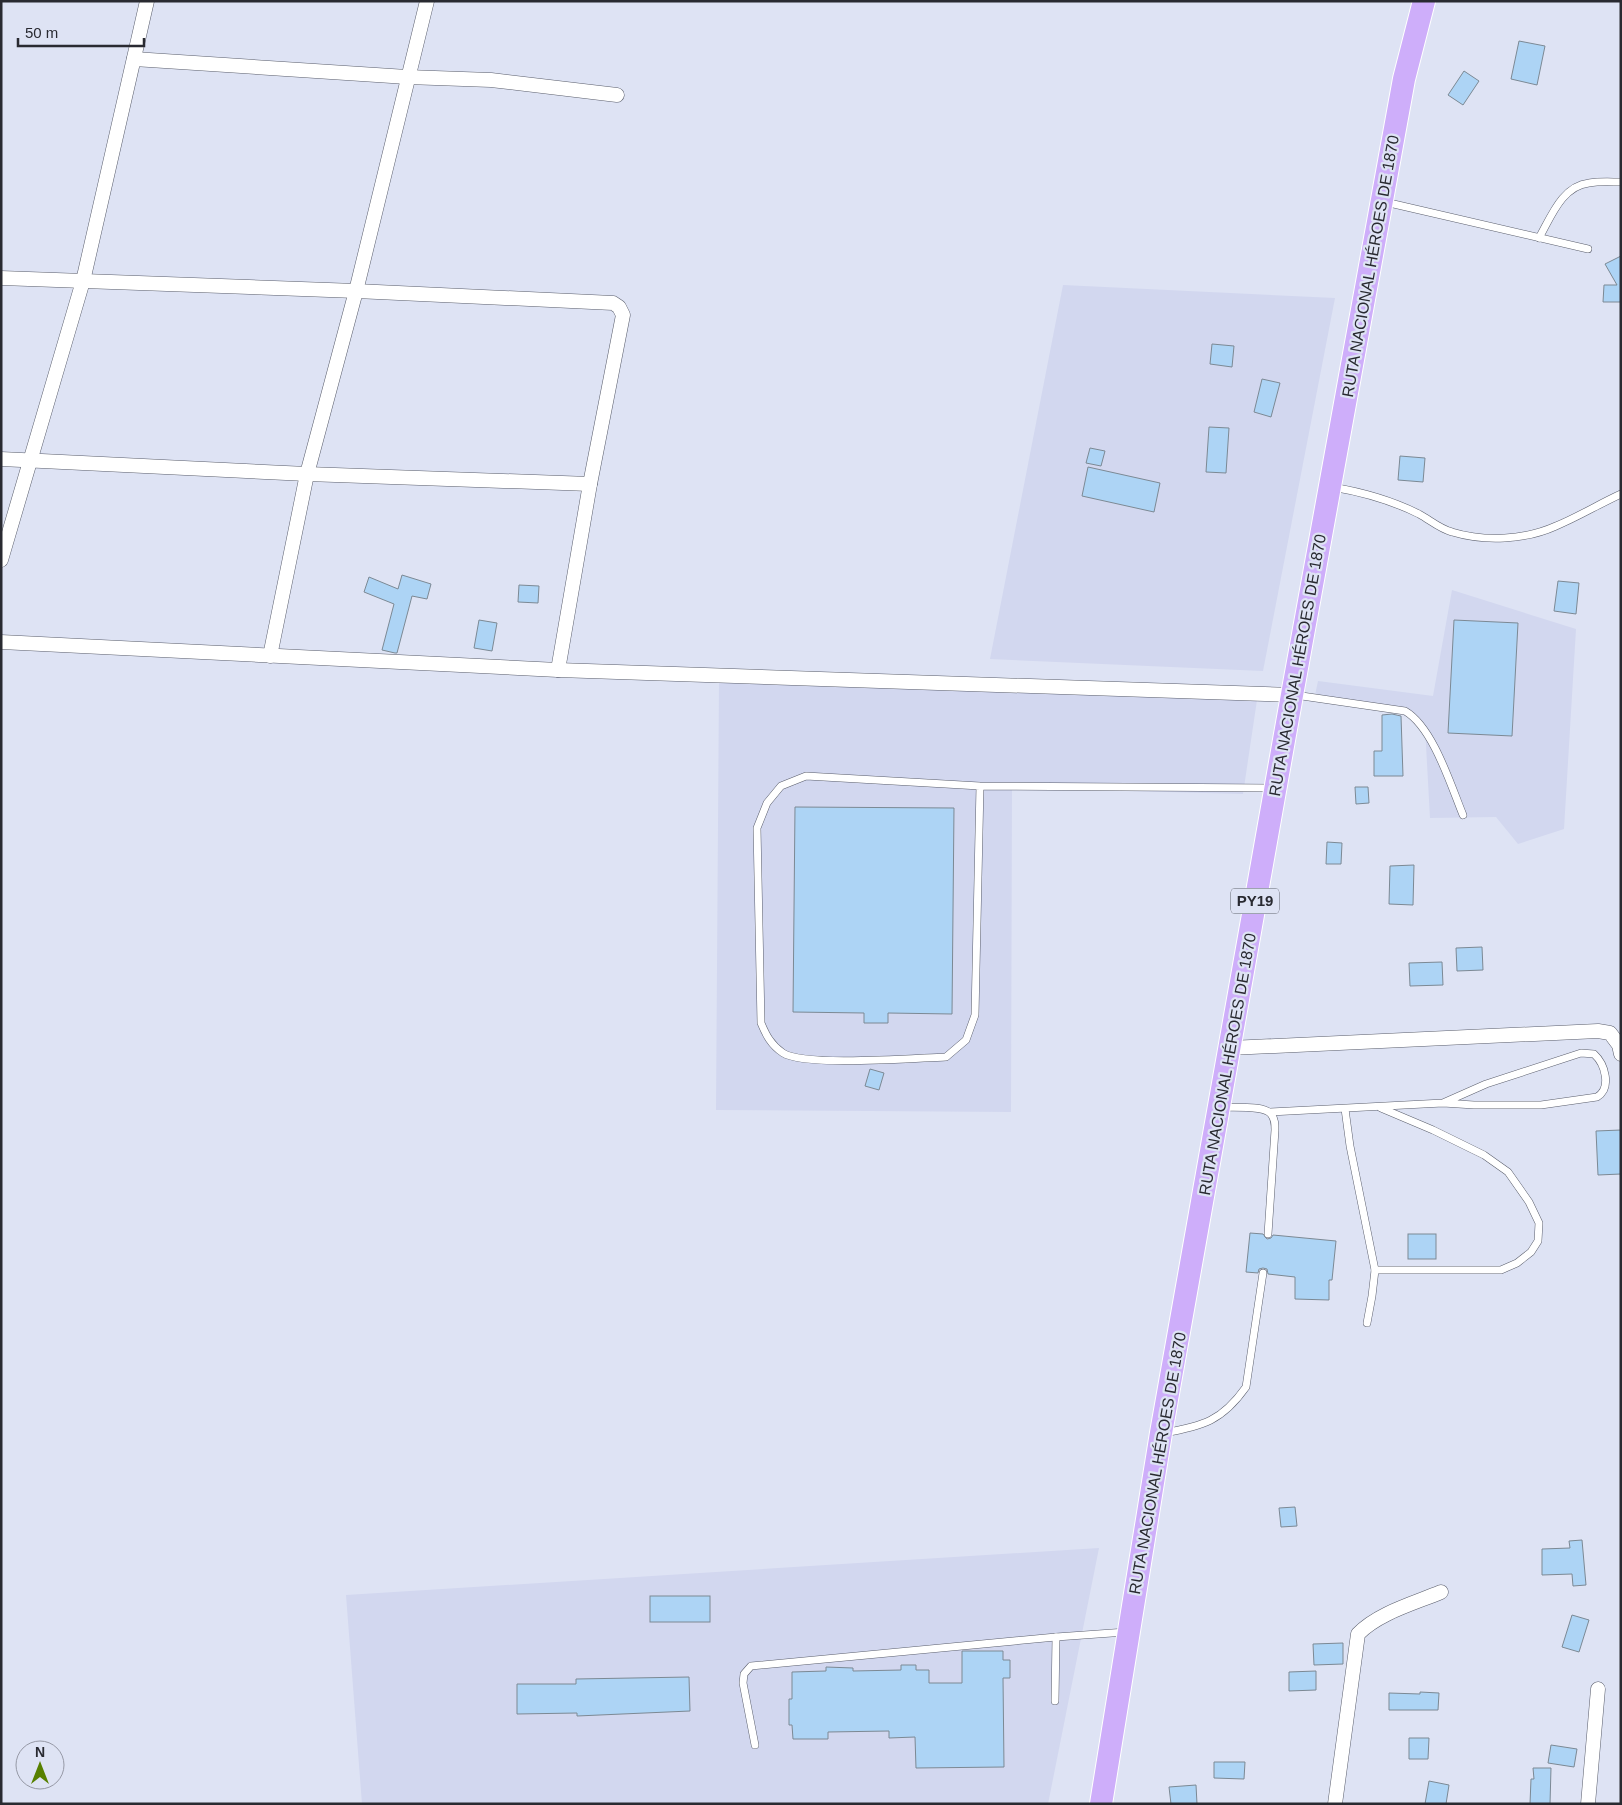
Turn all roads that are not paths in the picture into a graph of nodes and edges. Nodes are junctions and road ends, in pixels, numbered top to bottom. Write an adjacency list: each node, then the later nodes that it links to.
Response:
1 (147, 1): 4 (street)
2 (427, 1): 5 (street)
3 (1424, 1): 8 (highway, RUTA NACIONAL HÉROES DE 1870 / PY19)
4 (134, 59): 5 (street); 12 (street)
5 (407, 77): 6 (street); 13 (street)
6 (617, 95)
7 (1621, 182): 9 (lane)
8 (1382, 201): 9 (lane); 18 (highway, RUTA NACIONAL HÉROES DE 1870 / PY19)
9 (1539, 238): 10 (lane)
10 (1588, 249)
11 (1, 278): 12 (street)
12 (84, 281): 13 (street); 15 (street)
13 (356, 291): 16 (street); 17 (street)
14 (1, 459): 15 (street)
15 (30, 460): 16 (street); 20 (street)
16 (307, 474): 17 (street); 22 (street)
17 (590, 484): 23 (street)
18 (1329, 486): 19 (lane); 24 (highway, RUTA NACIONAL HÉROES DE 1870 / PY19)
19 (1621, 494)
20 (1, 560)
21 (1, 642): 22 (street)
22 (270, 656): 23 (street)
23 (558, 670): 24 (street)
24 (1292, 695): 26 (highway, RUTA NACIONAL HÉROES DE 1870 / PY19); 27 (lane)
25 (980, 786): 25 (lane); 26 (lane)
26 (1275, 788): 29 (highway, RUTA NACIONAL HÉROES DE 1870 / PY19)
27 (1463, 815)
28 (1616, 1032): 29 (street); 30 (street)
29 (1230, 1048): 32 (highway, RUTA NACIONAL HÉROES DE 1870 / PY19)
30 (1621, 1054)
31 (1443, 1103): 31 (lane); 33 (lane)
32 (1219, 1107): 35 (lane); 40 (highway, RUTA NACIONAL HÉROES DE 1870 / PY19)
33 (1379, 1107): 34 (lane); 37 (lane)
34 (1345, 1109): 35 (lane); 37 (lane)
35 (1270, 1112): 36 (lane)
36 (1268, 1234)
37 (1375, 1270): 39 (lane)
38 (1264, 1274): 40 (lane)
39 (1367, 1323)
40 (1161, 1433): 42 (highway, RUTA NACIONAL HÉROES DE 1870 / PY19)
41 (1441, 1592): 48 (street)
42 (1129, 1632): 43 (lane); 47 (highway, RUTA NACIONAL HÉROES DE 1870 / PY19)
43 (1056, 1637): 45 (lane); 46 (lane)
44 (1598, 1689): 49 (street)
45 (1054, 1700)
46 (755, 1746)
47 (1102, 1804)
48 (1335, 1804)
49 (1588, 1804)

